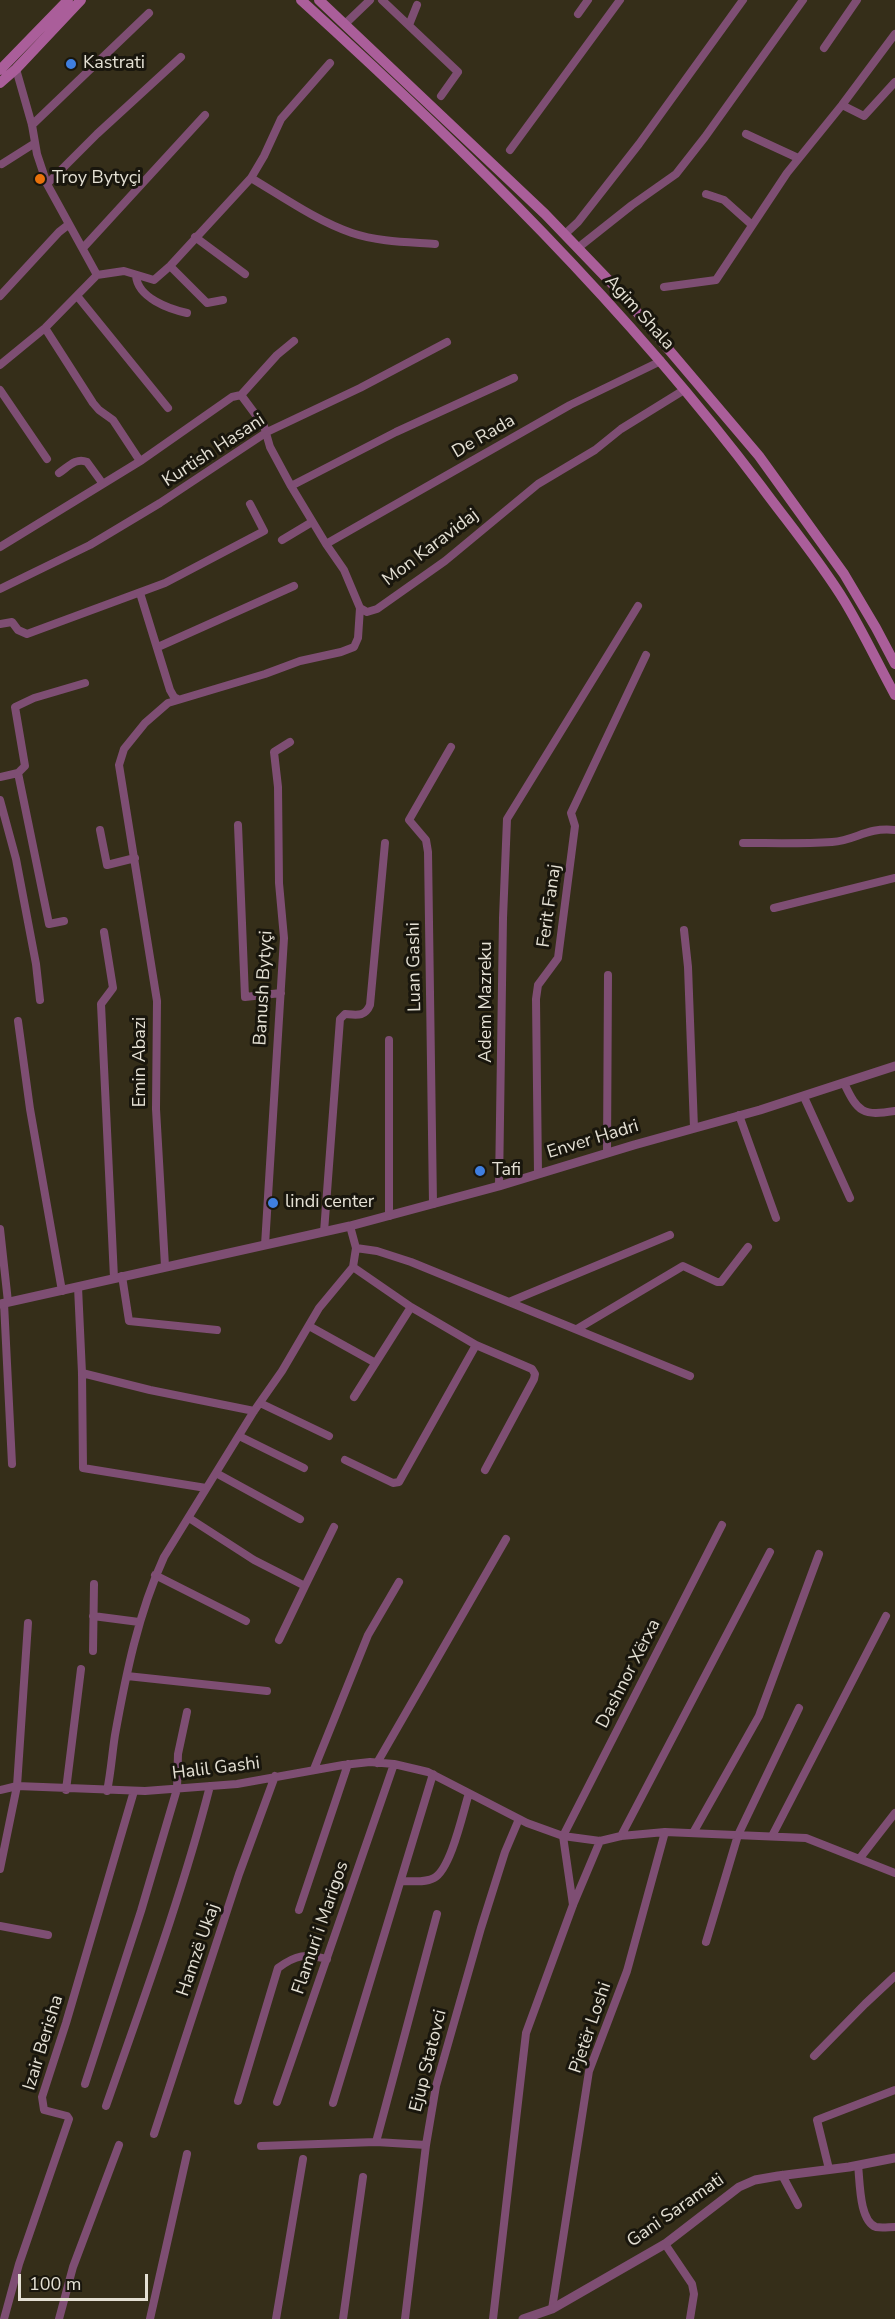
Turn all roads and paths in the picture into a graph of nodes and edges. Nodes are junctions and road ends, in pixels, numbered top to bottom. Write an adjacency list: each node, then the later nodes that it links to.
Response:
1 (68, 0): 21 (main road)
2 (81, 0): 21 (main road)
3 (301, 0): 56 (main road, Agim Shala)
4 (319, 0): 15 (main road, Agim Shala)
5 (370, 0): 15 (street)
6 (382, 0): 16 (street)
7 (588, 0): 14 (street)
8 (620, 0): 31 (street)
9 (743, 0): 39 (street)
10 (803, 0): 42 (street)
11 (857, 0): 18 (street)
12 (417, 5): 16 (street)
13 (149, 13): 28 (street)
14 (578, 14)
15 (345, 24): 39 (main road, Agim Shala)
16 (410, 25): 25 (street)
17 (895, 34): 26 (street)
18 (824, 48)
19 (181, 57): 35 (street)
20 (330, 63): 34 (street)
21 (13, 65): 22 (main road); 24 (main road); 28 (street)
22 (0, 70)
23 (895, 82): 26 (street)
24 (0, 83)
25 (441, 96)
26 (842, 105): 32 (street)
27 (205, 115): 43 (street)
28 (32, 125): 30 (street)
29 (746, 134): 32 (street)
30 (35, 143): 33 (street); 35 (street)
31 (510, 150)
32 (798, 159): 38 (street)
33 (2, 164)
34 (251, 178): 40 (street); 41 (street)
35 (47, 184): 37 (street)
36 (706, 194): 38 (street)
37 (68, 225): 43 (street); 49 (street)
38 (752, 225): 48 (street)
39 (565, 234): 42 (main road, Agim Shala)
40 (195, 237): 44 (street); 45 (street)
41 (435, 244)
42 (579, 247): 82 (main road, Agim Shala)
43 (83, 248): 46 (street)
44 (170, 266): 47 (street); 51 (street)
45 (245, 274)
46 (97, 275): 47 (street); 50 (street)
47 (136, 276): 52 (street)
48 (664, 287)
49 (0, 296)
50 (78, 297): 53 (street); 62 (street)
51 (223, 300)
52 (187, 313)
53 (45, 328): 57 (street); 65 (street)
54 (294, 341): 61 (street)
55 (447, 342): 63 (street, Kurtish Hasani)
56 (660, 361): 60 (main road, Agim Shala); 72 (street, De Rada)
57 (0, 365)
58 (514, 378): 68 (street)
59 (0, 390): 64 (street)
60 (684, 390): 78 (street, Mon Karavidaj); 84 (main road, Agim Shala)
61 (241, 395): 63 (street); 65 (street)
62 (168, 408)
63 (267, 432): 68 (street); 75 (street, Kurtish Hasani)
64 (47, 459)
65 (140, 461): 67 (street)
66 (59, 473): 67 (street)
67 (103, 484): 73 (street)
68 (291, 486): 70 (street)
69 (250, 504): 76 (street)
70 (312, 522): 71 (street); 72 (street)
71 (282, 540)
72 (326, 544): 78 (street)
73 (0, 547)
74 (294, 586): 80 (street)
75 (0, 589)
76 (140, 593): 79 (street); 80 (street)
77 (638, 606): 115 (street, Adem Mazreku)
78 (360, 608): 85 (street, Emin Abazi)
79 (0, 624)
80 (158, 648): 85 (street)
81 (646, 654): 114 (street, Ferit Fanaj)
82 (895, 664)
83 (85, 683): 88 (street)
84 (895, 695)
85 (178, 699): 96 (street, Emin Abazi)
86 (290, 742): 103 (street, Banush Bytyçi)
87 (451, 747): 117 (street, Luan Gashi)
88 (18, 772): 89 (street); 99 (street)
89 (0, 777)
90 (0, 800): 104 (street)
91 (238, 825): 103 (street)
92 (100, 830): 96 (street)
93 (895, 830): 95 (street)
94 (385, 843): 122 (street)
95 (743, 843)
96 (135, 858): 127 (street, Emin Abazi)
97 (895, 878): 98 (street)
98 (774, 908)
99 (64, 921)
100 (684, 930): 112 (street)
101 (104, 932): 129 (street)
102 (608, 975): 113 (street)
103 (281, 993): 124 (street, Banush Bytyçi)
104 (40, 1000)
105 (18, 1021): 131 (street)
106 (389, 1040): 118 (street)
107 (895, 1066): 108 (street, Enver Hadri)
108 (844, 1083): 109 (street, Enver Hadri); 110 (street)
109 (804, 1096): 111 (street, Enver Hadri); 116 (street)
110 (895, 1111)
111 (739, 1115): 112 (street, Enver Hadri); 119 (street)
112 (694, 1128): 113 (street, Enver Hadri)
113 (607, 1153): 114 (street, Enver Hadri)
114 (538, 1174): 115 (street, Enver Hadri)
115 (499, 1186): 117 (street, Enver Hadri)
116 (850, 1198)
117 (434, 1204): 118 (street, Enver Hadri)
118 (389, 1216): 120 (street, Enver Hadri)
119 (776, 1218)
120 (350, 1226): 122 (street, Enver Hadri); 126 (street)
121 (0, 1229): 133 (street)
122 (324, 1232): 124 (street, Enver Hadri)
123 (670, 1235): 132 (street)
124 (265, 1245): 127 (street, Enver Hadri)
125 (748, 1247): 136 (street)
126 (356, 1248): 128 (street); 132 (street)
127 (165, 1266): 129 (street, Enver Hadri)
128 (353, 1267): 134 (street); 135 (street)
129 (118, 1277): 130 (street, Enver Hadri); 137 (street)
130 (78, 1287): 131 (street, Enver Hadri); 140 (street)
131 (62, 1291): 133 (street, Enver Hadri)
132 (509, 1302): 136 (street)
133 (4, 1303): 148 (street)
134 (411, 1307): 138 (street); 142 (street)
135 (309, 1326): 139 (street); 143 (street)
136 (577, 1329): 141 (street)
137 (217, 1330)
138 (476, 1345): 147 (street); 150 (street)
139 (372, 1361)
140 (82, 1373): 144 (street); 152 (street)
141 (690, 1376)
142 (354, 1397)
143 (260, 1403): 144 (street); 146 (street)
144 (254, 1411): 145 (street)
145 (239, 1436): 149 (street); 151 (street)
146 (329, 1436)
147 (345, 1460)
148 (12, 1464)
149 (304, 1468)
150 (485, 1470)
151 (216, 1473): 152 (street); 154 (street)
152 (206, 1488): 153 (street)
153 (189, 1518): 160 (street); 163 (street)
154 (300, 1519)
155 (722, 1525): 195 (street, Dashnor Xërxa)
156 (334, 1527): 163 (street)
157 (506, 1539): 176 (street)
158 (770, 1552): 196 (street)
159 (819, 1554): 193 (street)
160 (155, 1575): 166 (street); 167 (street)
161 (399, 1582): 179 (street)
162 (94, 1584): 164 (street)
163 (304, 1586): 169 (street)
164 (93, 1616): 167 (street); 170 (street)
165 (886, 1616): 197 (street)
166 (246, 1621)
167 (139, 1622): 172 (street)
168 (28, 1623): 182 (street)
169 (279, 1640)
170 (93, 1651)
171 (81, 1669): 186 (street)
172 (127, 1676): 173 (street); 187 (street)
173 (267, 1691)
174 (799, 1708): 194 (street)
175 (187, 1712): 184 (street)
176 (376, 1763): 177 (street, Halil Gashi); 178 (street, Halil Gashi)
177 (348, 1764): 179 (street, Halil Gashi); 204 (street)
178 (394, 1764): 180 (street, Halil Gashi); 209 (street, Flamuri i Marigos)
179 (314, 1769): 181 (street, Halil Gashi)
180 (433, 1774): 189 (street, Halil Gashi); 202 (street)
181 (275, 1776): 183 (street, Halil Gashi); 218 (street, Hamzë Ukaj)
182 (16, 1786): 185 (street, Halil Gashi); 186 (street, Halil Gashi); 200 (street)
183 (210, 1786): 184 (street, Halil Gashi); 217 (street)
184 (177, 1789): 188 (street, Halil Gashi); 212 (street)
185 (0, 1790)
186 (66, 1790): 187 (street, Halil Gashi)
187 (107, 1791): 188 (street, Halil Gashi)
188 (134, 1791): 234 (street, Izair Berisha)
189 (469, 1793): 191 (street, Halil Gashi); 202 (street)
190 (895, 1813): 199 (street)
191 (519, 1819): 195 (street, Halil Gashi); 221 (street, Ejup Statovci)
192 (665, 1832): 193 (street, Halil Gashi); 196 (street, Halil Gashi); 233 (street, Pjetër Loshi)
193 (693, 1833): 194 (street, Halil Gashi)
194 (738, 1835): 197 (street, Halil Gashi); 208 (street)
195 (563, 1836): 198 (street, Halil Gashi); 203 (street)
196 (621, 1836): 198 (street, Halil Gashi)
197 (772, 1836): 199 (street, Halil Gashi)
198 (600, 1840): 203 (street)
199 (860, 1858): 201 (street, Halil Gashi)
200 (0, 1869)
201 (895, 1873)
202 (402, 1881): 216 (street)
203 (573, 1905): 240 (street)
204 (299, 1910)
205 (437, 1914): 219 (street)
206 (0, 1926): 207 (street)
207 (48, 1935)
208 (706, 1942)
209 (327, 1959): 214 (street); 215 (street, Flamuri i Marigos)
210 (895, 1976): 211 (street)
211 (814, 2056)
212 (85, 2084)
213 (895, 2090): 227 (street)
214 (238, 2101)
215 (276, 2102)
216 (333, 2103)
217 (106, 2106)
218 (154, 2134)
219 (376, 2142): 221 (street); 222 (street)
220 (119, 2145): 235 (street)
221 (426, 2145): 239 (street, Ejup Statovci)
222 (261, 2146)
223 (186, 2154): 236 (street)
224 (895, 2158): 226 (street, Gani Saramati)
225 (303, 2159): 237 (street)
226 (858, 2165): 227 (street, Gani Saramati); 231 (street)
227 (829, 2169): 228 (street, Gani Saramati)
228 (782, 2175): 230 (street); 232 (street, Gani Saramati)
229 (363, 2177): 238 (street)
230 (798, 2205)
231 (895, 2227)
232 (664, 2244): 233 (street, Gani Saramati); 242 (street)
233 (552, 2309): 241 (street, Gani Saramati)
234 (4, 2319)
235 (59, 2319)
236 (150, 2319)
237 (276, 2319)
238 (343, 2319)
239 (405, 2319)
240 (493, 2319)
241 (523, 2319)
242 (690, 2319)

